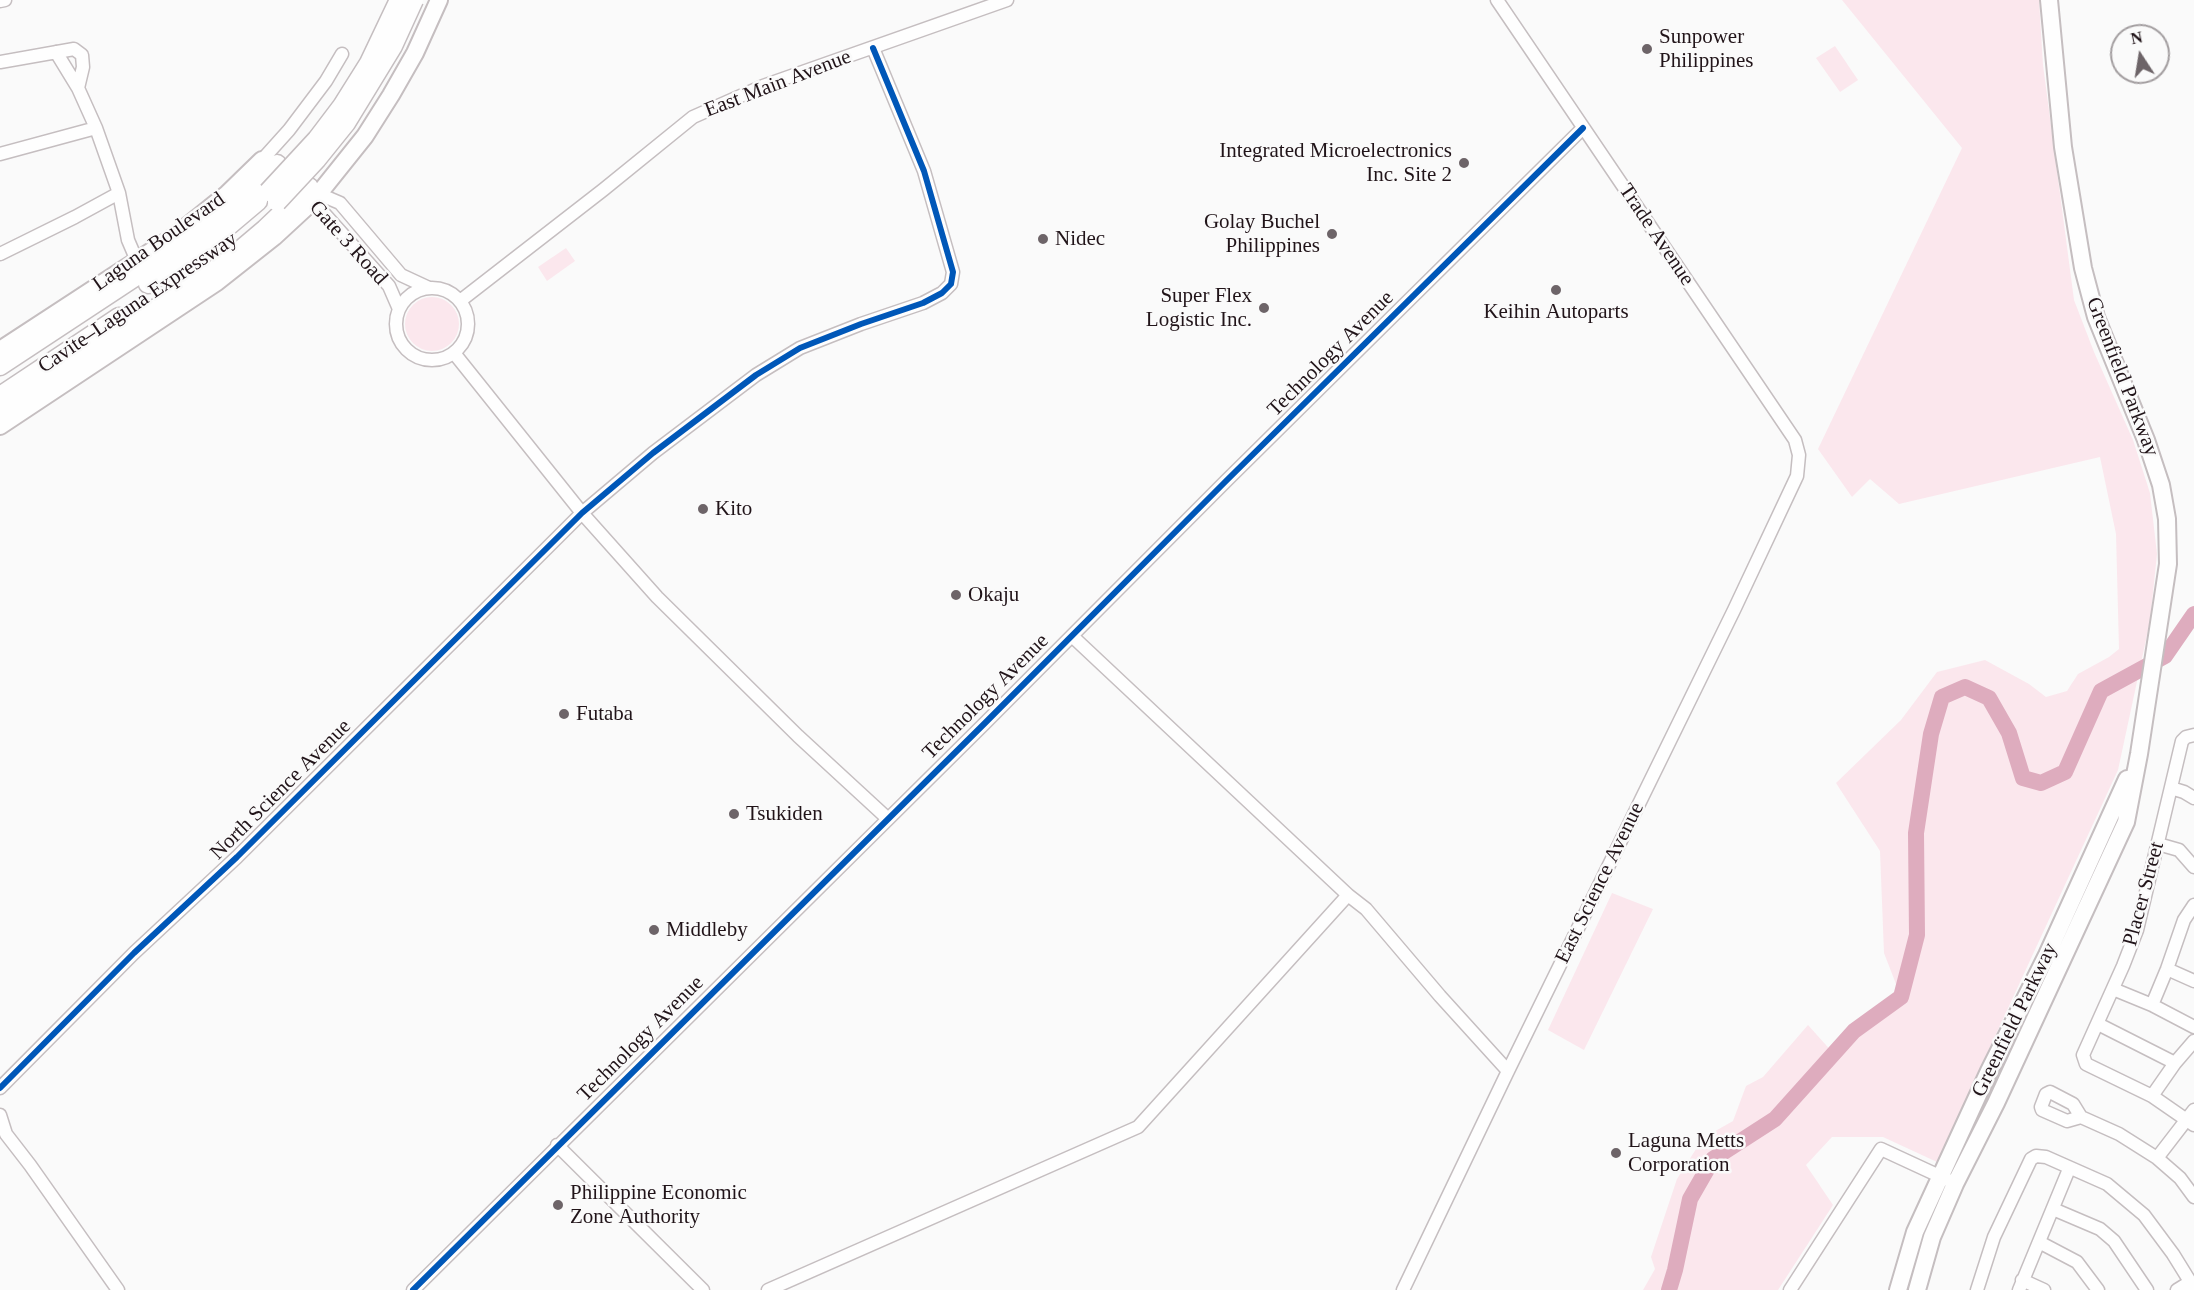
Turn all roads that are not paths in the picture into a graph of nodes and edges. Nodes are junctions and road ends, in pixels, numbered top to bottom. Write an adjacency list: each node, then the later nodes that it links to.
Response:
1 (399, 0): 18 (highway, Cavite–Laguna Expressway, bridge)
2 (414, 0): 18 (highway, Cavite–Laguna Expressway, bridge)
3 (439, 0): 17 (main road)
4 (1007, 0): 7 (street, East Main Avenue)
5 (1497, 0): 13 (street, Trade Avenue)
6 (2049, 0): 59 (main road, Greenfield Parkway)
7 (873, 48): 22 (street, East Main Avenue); 32 (street, North Science Avenue)
8 (56, 52): 10 (street); 11 (street); 11 (street)
9 (342, 54): 15 (street, Laguna Boulevard)
10 (0, 62)
11 (78, 88): 12 (street)
12 (96, 128): 14 (street); 16 (street)
13 (1583, 128): 31 (street, Trade Avenue); 33 (street, Technology Avenue)
14 (0, 154)
15 (270, 166): 17 (main road, Gate 3 Road); 20 (main road, Laguna Boulevard); 26 (highway)
16 (119, 193): 19 (street); 20 (street)
17 (311, 194): 21 (street, Gate 3 Road); 23 (street, Gate 3 Road); 29 (highway); 30 (main road)
18 (273, 197): 27 (highway, Cavite–Laguna Expressway); 28 (highway, Cavite–Laguna Expressway)
19 (0, 254)
20 (137, 261): 24 (main road, Laguna Boulevard)
21 (429, 288): 22 (street); 23 (street)
22 (460, 301): 25 (street)
23 (399, 309): 25 (street)
24 (0, 350)
25 (454, 353): 32 (street)
26 (0, 366)
27 (0, 380)
28 (0, 396)
29 (0, 411)
30 (0, 426)
31 (1797, 476): 50 (street, East Science Avenue)
32 (582, 513): 37 (street); 51 (street, North Science Avenue)
33 (1072, 636): 37 (street, Technology Avenue); 40 (street)
34 (2194, 735): 35 (street, Placer Street)
35 (2171, 788): 36 (street); 38 (street, Placer Street)
36 (2194, 798)
37 (887, 818): 56 (street, Technology Avenue)
38 (2158, 844): 39 (street); 44 (street, Placer Street)
39 (2194, 867)
40 (1348, 895): 50 (street); 68 (street)
41 (2194, 905): 42 (street)
42 (2167, 969): 43 (street); 45 (street)
43 (2194, 981)
44 (2113, 989): 45 (street); 46 (street, Placer Street)
45 (2152, 1005): 47 (street)
46 (2098, 1024): 49 (street); 52 (street, Placer Street)
47 (2194, 1027)
48 (2194, 1041): 49 (street)
49 (2175, 1063): 52 (street)
50 (1508, 1071): 69 (street, East Science Avenue)
51 (0, 1088)
52 (2152, 1096): 55 (street)
53 (0, 1115): 65 (street)
54 (2081, 1117): 57 (street)
55 (2191, 1118): 57 (street)
56 (557, 1145): 66 (street, Technology Avenue); 67 (street)
57 (2157, 1158): 60 (street)
58 (2069, 1169): 61 (street); 64 (street); 73 (street)
59 (1948, 1180): 70 (street); 71 (main road, Greenfield Parkway); 72 (main road, Greenfield Parkway)
60 (2194, 1197)
61 (2053, 1209): 62 (street); 76 (street)
62 (2039, 1242): 63 (street); 75 (street)
63 (2020, 1285): 74 (street)
64 (2192, 1285): 77 (street)
65 (118, 1290)
66 (413, 1290)
67 (704, 1290)
68 (768, 1290)
69 (1404, 1290)
70 (1790, 1290)
71 (1898, 1290)
72 (1917, 1290)
73 (1977, 1290)
74 (2044, 1290)
75 (2098, 1290)
76 (2147, 1290)
77 (2177, 1290)

